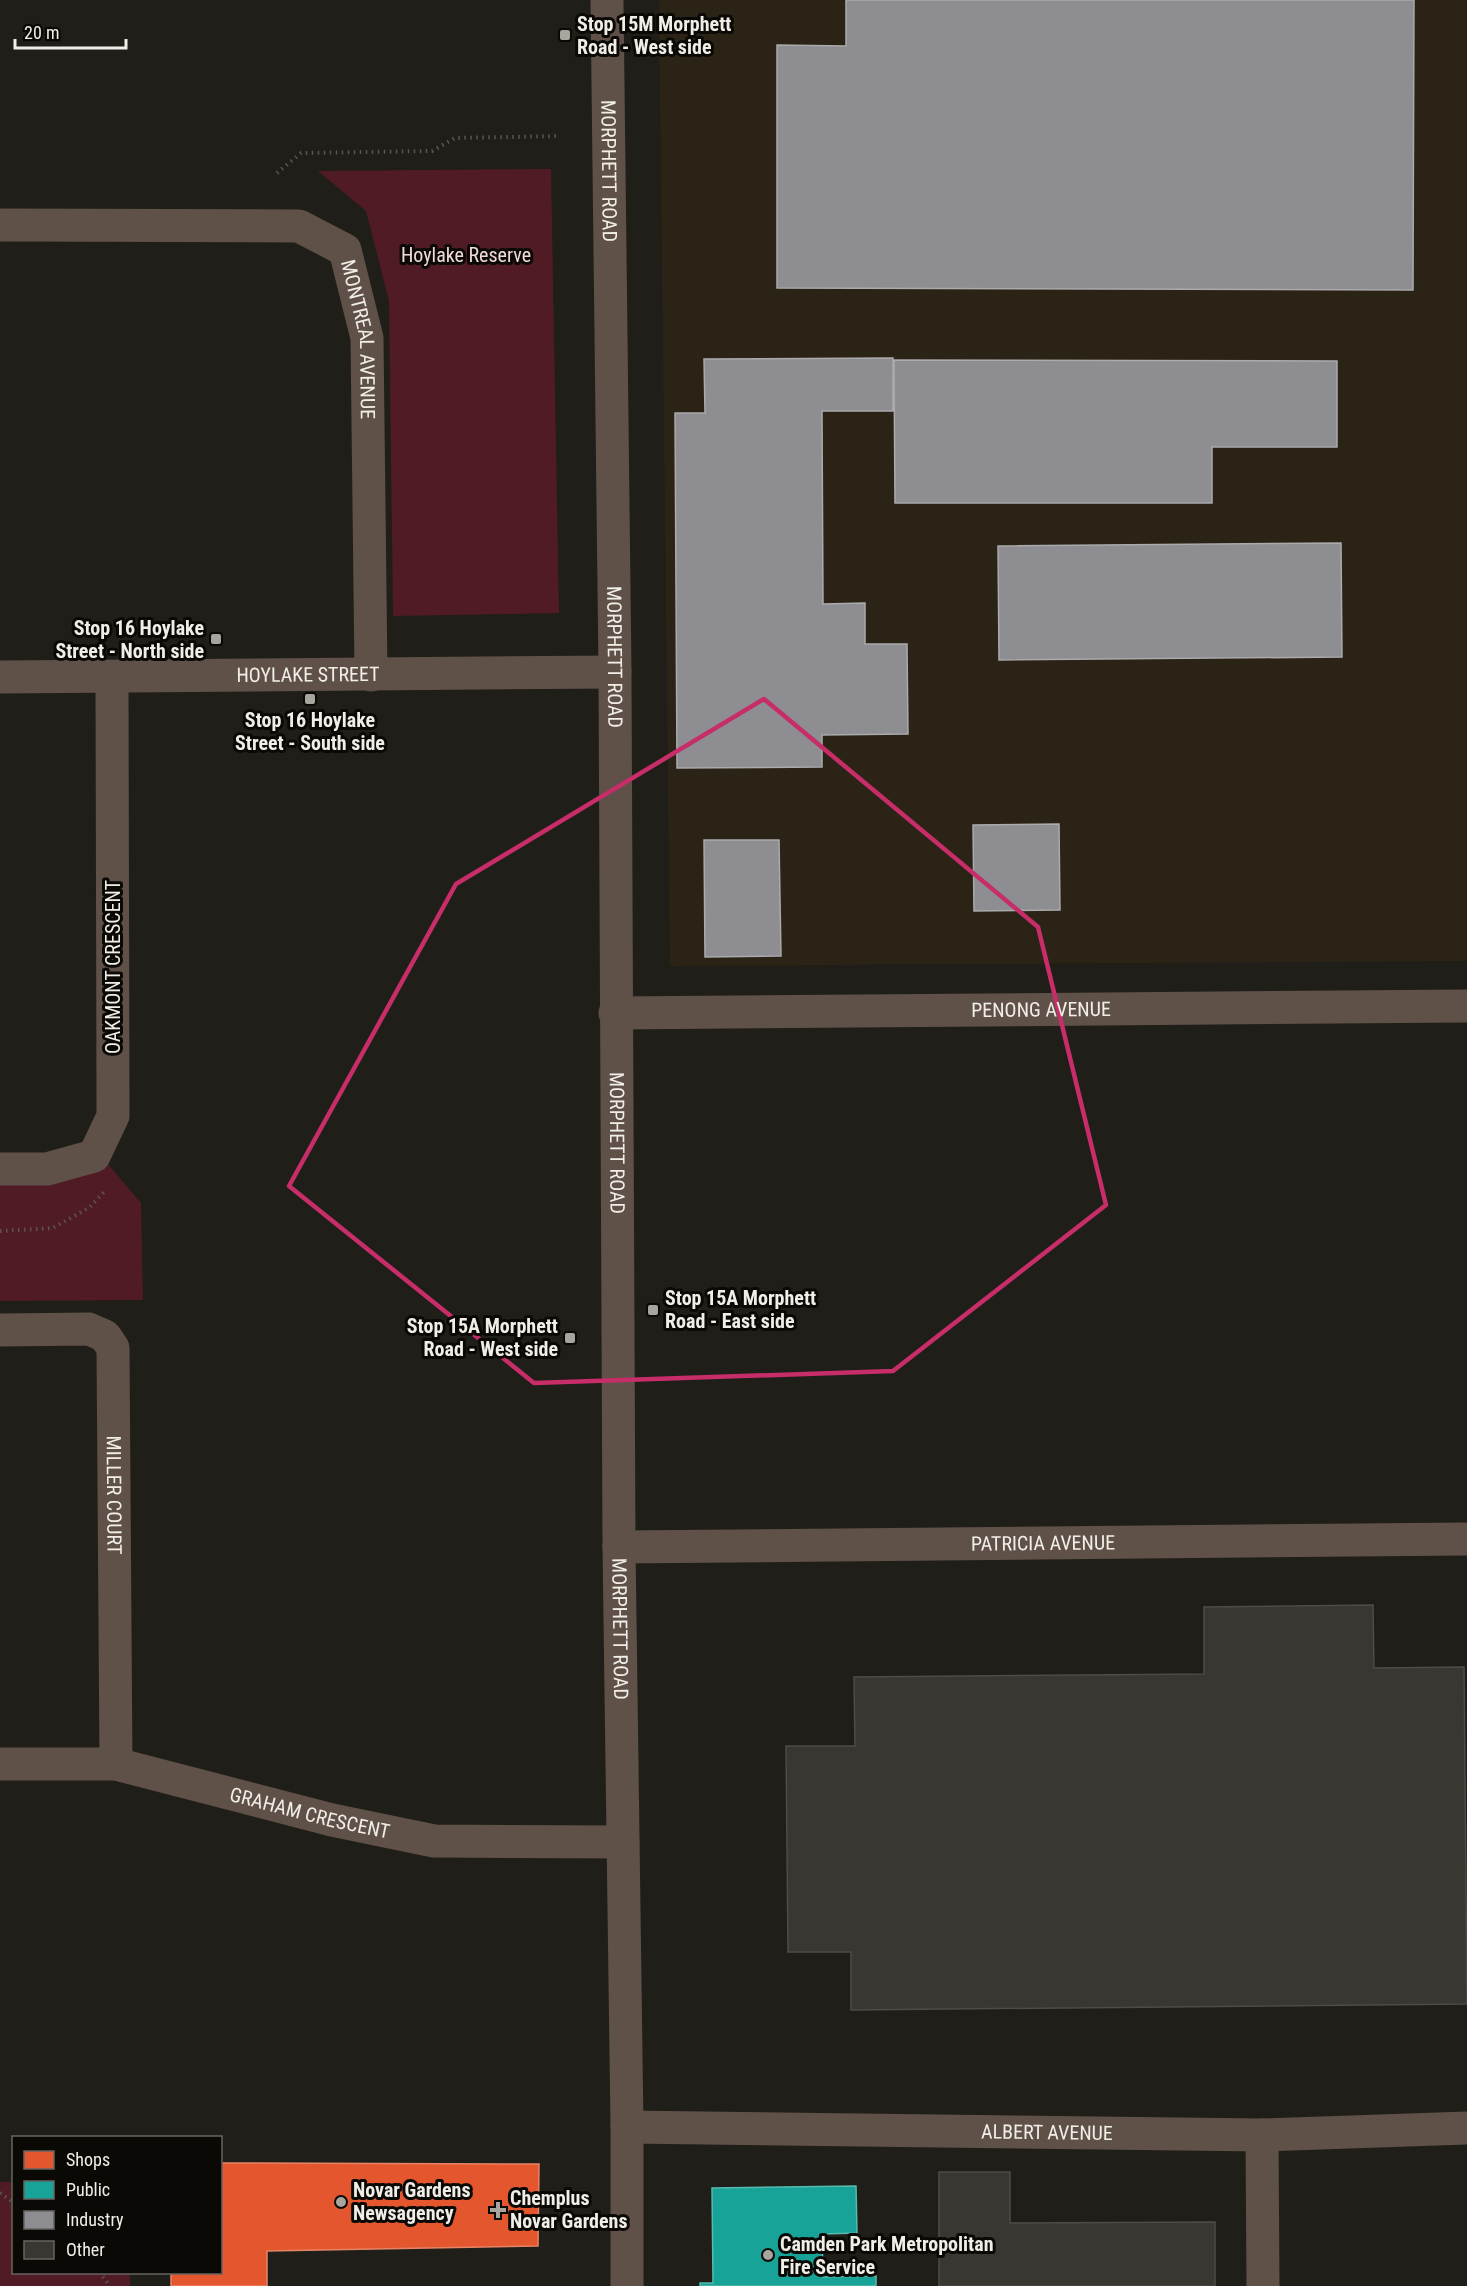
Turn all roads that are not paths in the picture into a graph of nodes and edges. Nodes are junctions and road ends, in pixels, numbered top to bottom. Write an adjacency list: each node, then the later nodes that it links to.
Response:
1 (607, 0): 3 (street, MORPHETT ROAD)
2 (0, 225): 4 (street, MONTREAL AVENUE)
3 (615, 672): 4 (street, HOYLAKE STREET); 8 (street, MORPHETT ROAD)
4 (370, 675): 6 (street, HOYLAKE STREET)
5 (0, 677): 6 (street, HOYLAKE STREET)
6 (112, 677): 9 (street, OAKMONT CRESCENT)
7 (1467, 1006): 8 (street, PENONG AVENUE)
8 (615, 1013): 12 (street, MORPHETT ROAD)
9 (0, 1169)
10 (0, 1330): 14 (street, MILLER COURT)
11 (1467, 1539): 12 (street, PATRICIA AVENUE)
12 (619, 1547): 15 (street, MORPHETT ROAD)
13 (0, 1764): 14 (street, GRAHAM CRESCENT)
14 (116, 1764): 15 (street, GRAHAM CRESCENT)
15 (623, 1842): 16 (street, MORPHETT ROAD)
16 (627, 2127): 18 (street, ALBERT AVENUE); 19 (street, MORPHETT ROAD)
17 (1467, 2128): 18 (street, ALBERT AVENUE)
18 (1262, 2135): 20 (street)
19 (627, 2286)
20 (1263, 2286)

